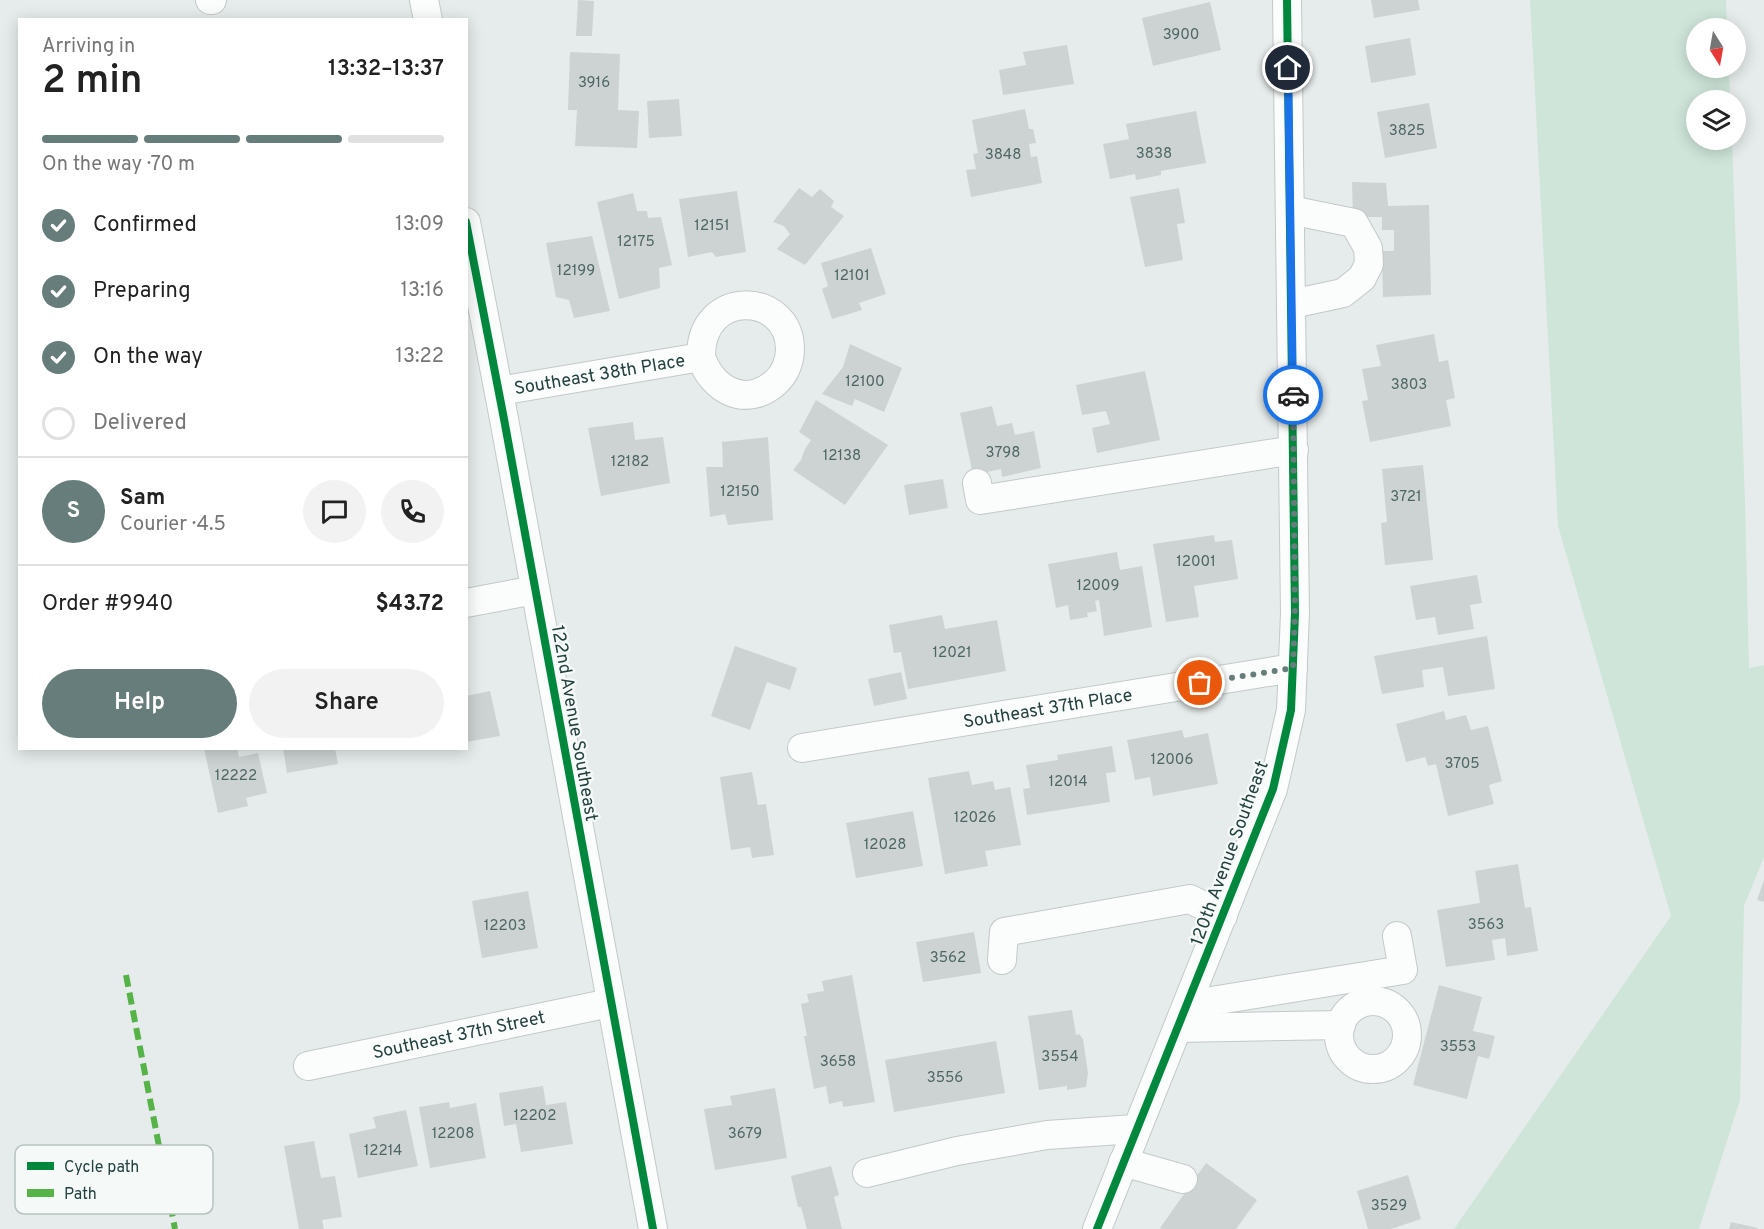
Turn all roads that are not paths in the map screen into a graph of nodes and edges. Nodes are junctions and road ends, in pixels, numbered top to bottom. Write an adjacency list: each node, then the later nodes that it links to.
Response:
1 (424, 0): 3 (street)
2 (1287, 0): 4 (street, 120th Avenue Southeast)
3 (428, 18)
4 (1290, 210): 6 (street, 120th Avenue Southeast); 6 (street)
5 (468, 232): 8 (street, 122nd Avenue Southeast)
6 (1292, 304): 9 (street, 120th Avenue Southeast)
7 (700, 357): 8 (street, Southeast 38th Place)
8 (499, 391): 11 (street, 122nd Avenue Southeast)
9 (1294, 450): 10 (street); 13 (street, 120th Avenue Southeast)
10 (977, 483)
11 (535, 590): 12 (street); 18 (street, 122nd Avenue Southeast)
12 (468, 603)
13 (1293, 668): 14 (street, Southeast 37th Place); 15 (street, 120th Avenue Southeast)
14 (802, 748)
15 (1223, 916): 17 (street); 19 (street, 120th Avenue Southeast)
16 (1397, 936): 19 (street)
17 (1002, 960)
18 (610, 1004): 21 (street, Southeast 37th Street); 26 (street, 122nd Avenue Southeast)
19 (1183, 1016): 20 (street); 22 (street, 120th Avenue Southeast)
20 (1341, 1025)
21 (308, 1066)
22 (1136, 1129): 23 (street, 120th Avenue Southeast); 24 (street)
23 (1123, 1162): 25 (street); 27 (street, 120th Avenue Southeast)
24 (867, 1173)
25 (1183, 1179)
26 (653, 1229)
27 (1097, 1229)

